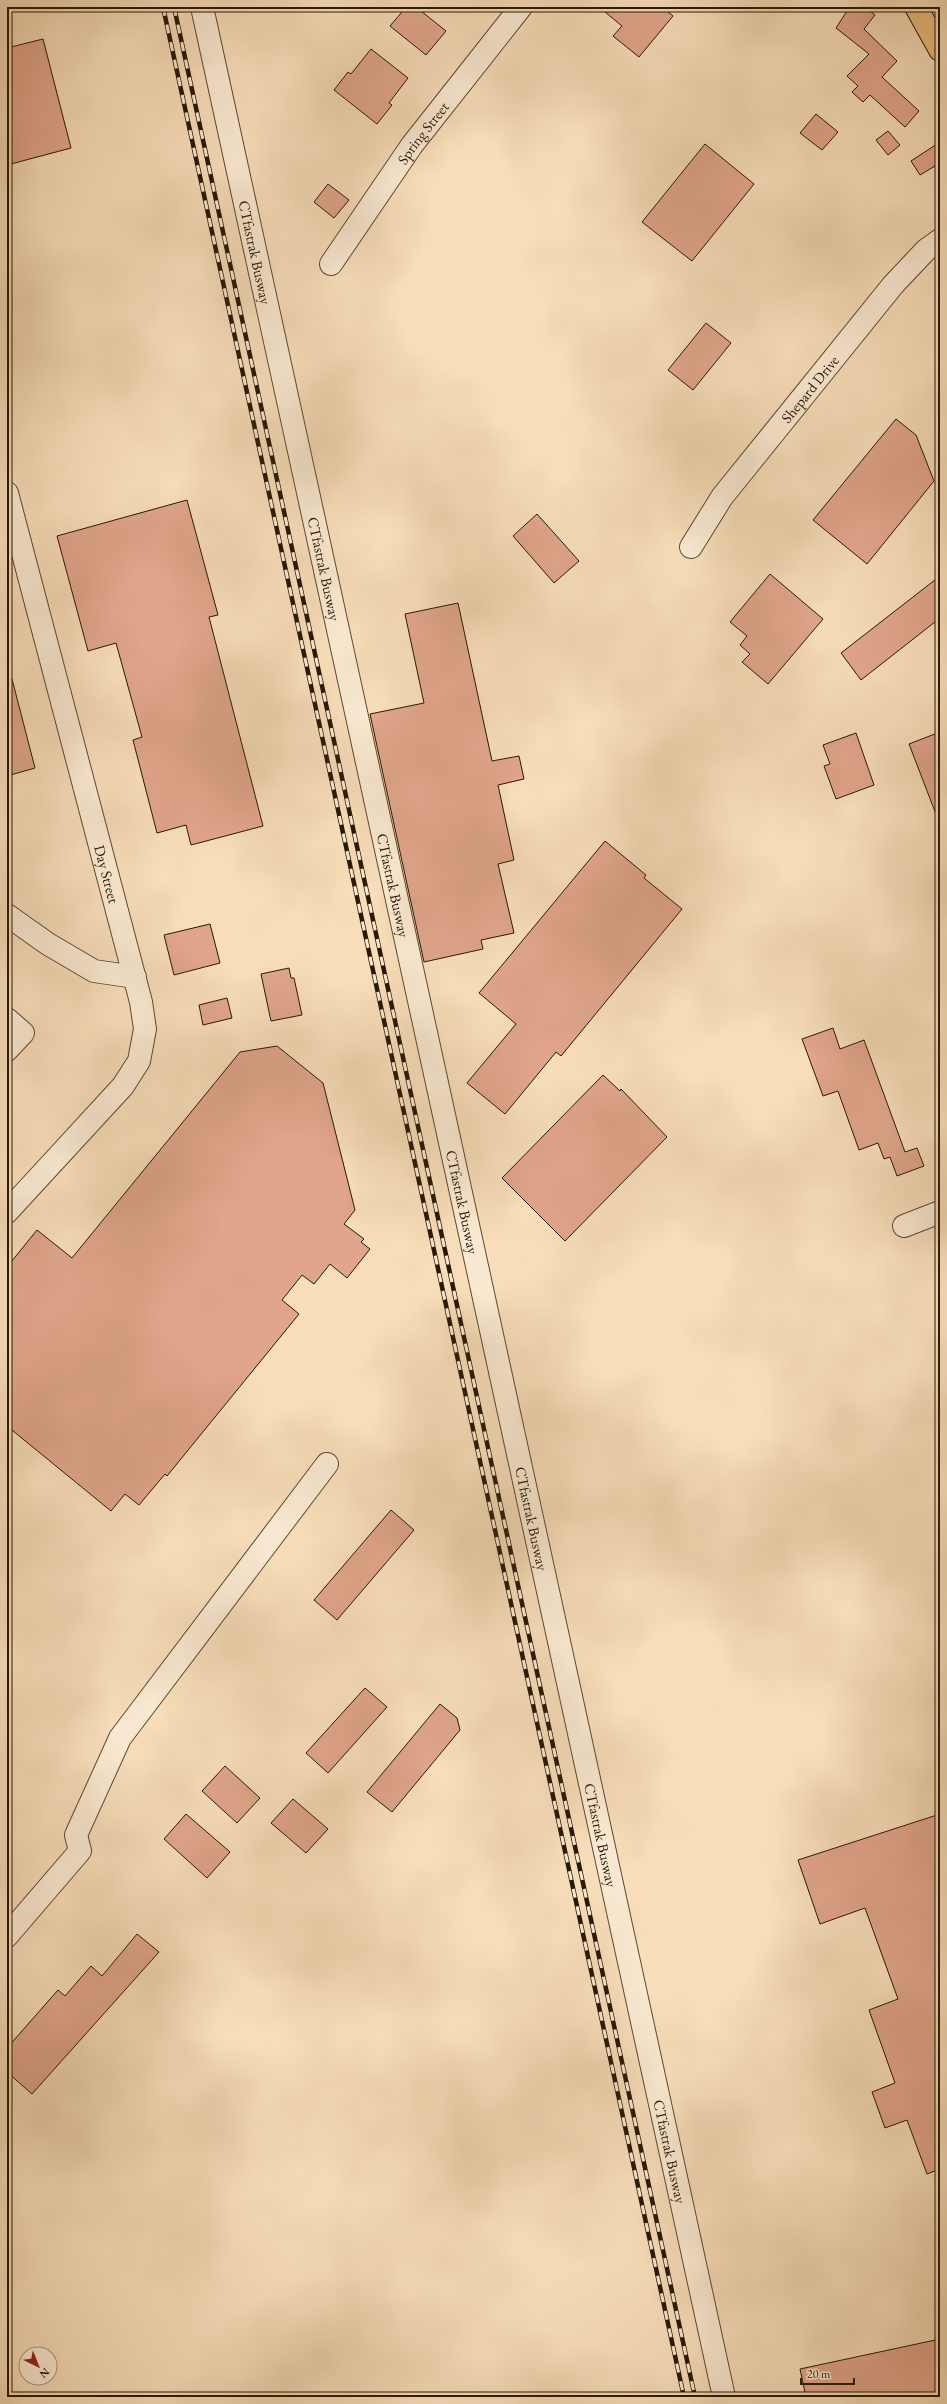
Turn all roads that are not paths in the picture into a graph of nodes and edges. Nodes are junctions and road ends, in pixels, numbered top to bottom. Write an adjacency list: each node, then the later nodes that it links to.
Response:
1 (202, 7): 18 (street, CTfastrak Busway)
2 (521, 7): 6 (street, Spring Street)
3 (916, 7): 4 (main road)
4 (940, 50)
5 (940, 240): 8 (street, Shepard Drive)
6 (331, 264)
7 (7, 493): 10 (street, Day Street)
8 (691, 547)
9 (7, 915): 10 (street)
10 (135, 976): 13 (street, Day Street)
11 (7, 1019): 12 (street)
12 (7, 1050)
13 (7, 1212)
14 (940, 1212): 15 (street)
15 (904, 1226)
16 (327, 1464): 17 (street)
17 (7, 1936)
18 (724, 2397)

